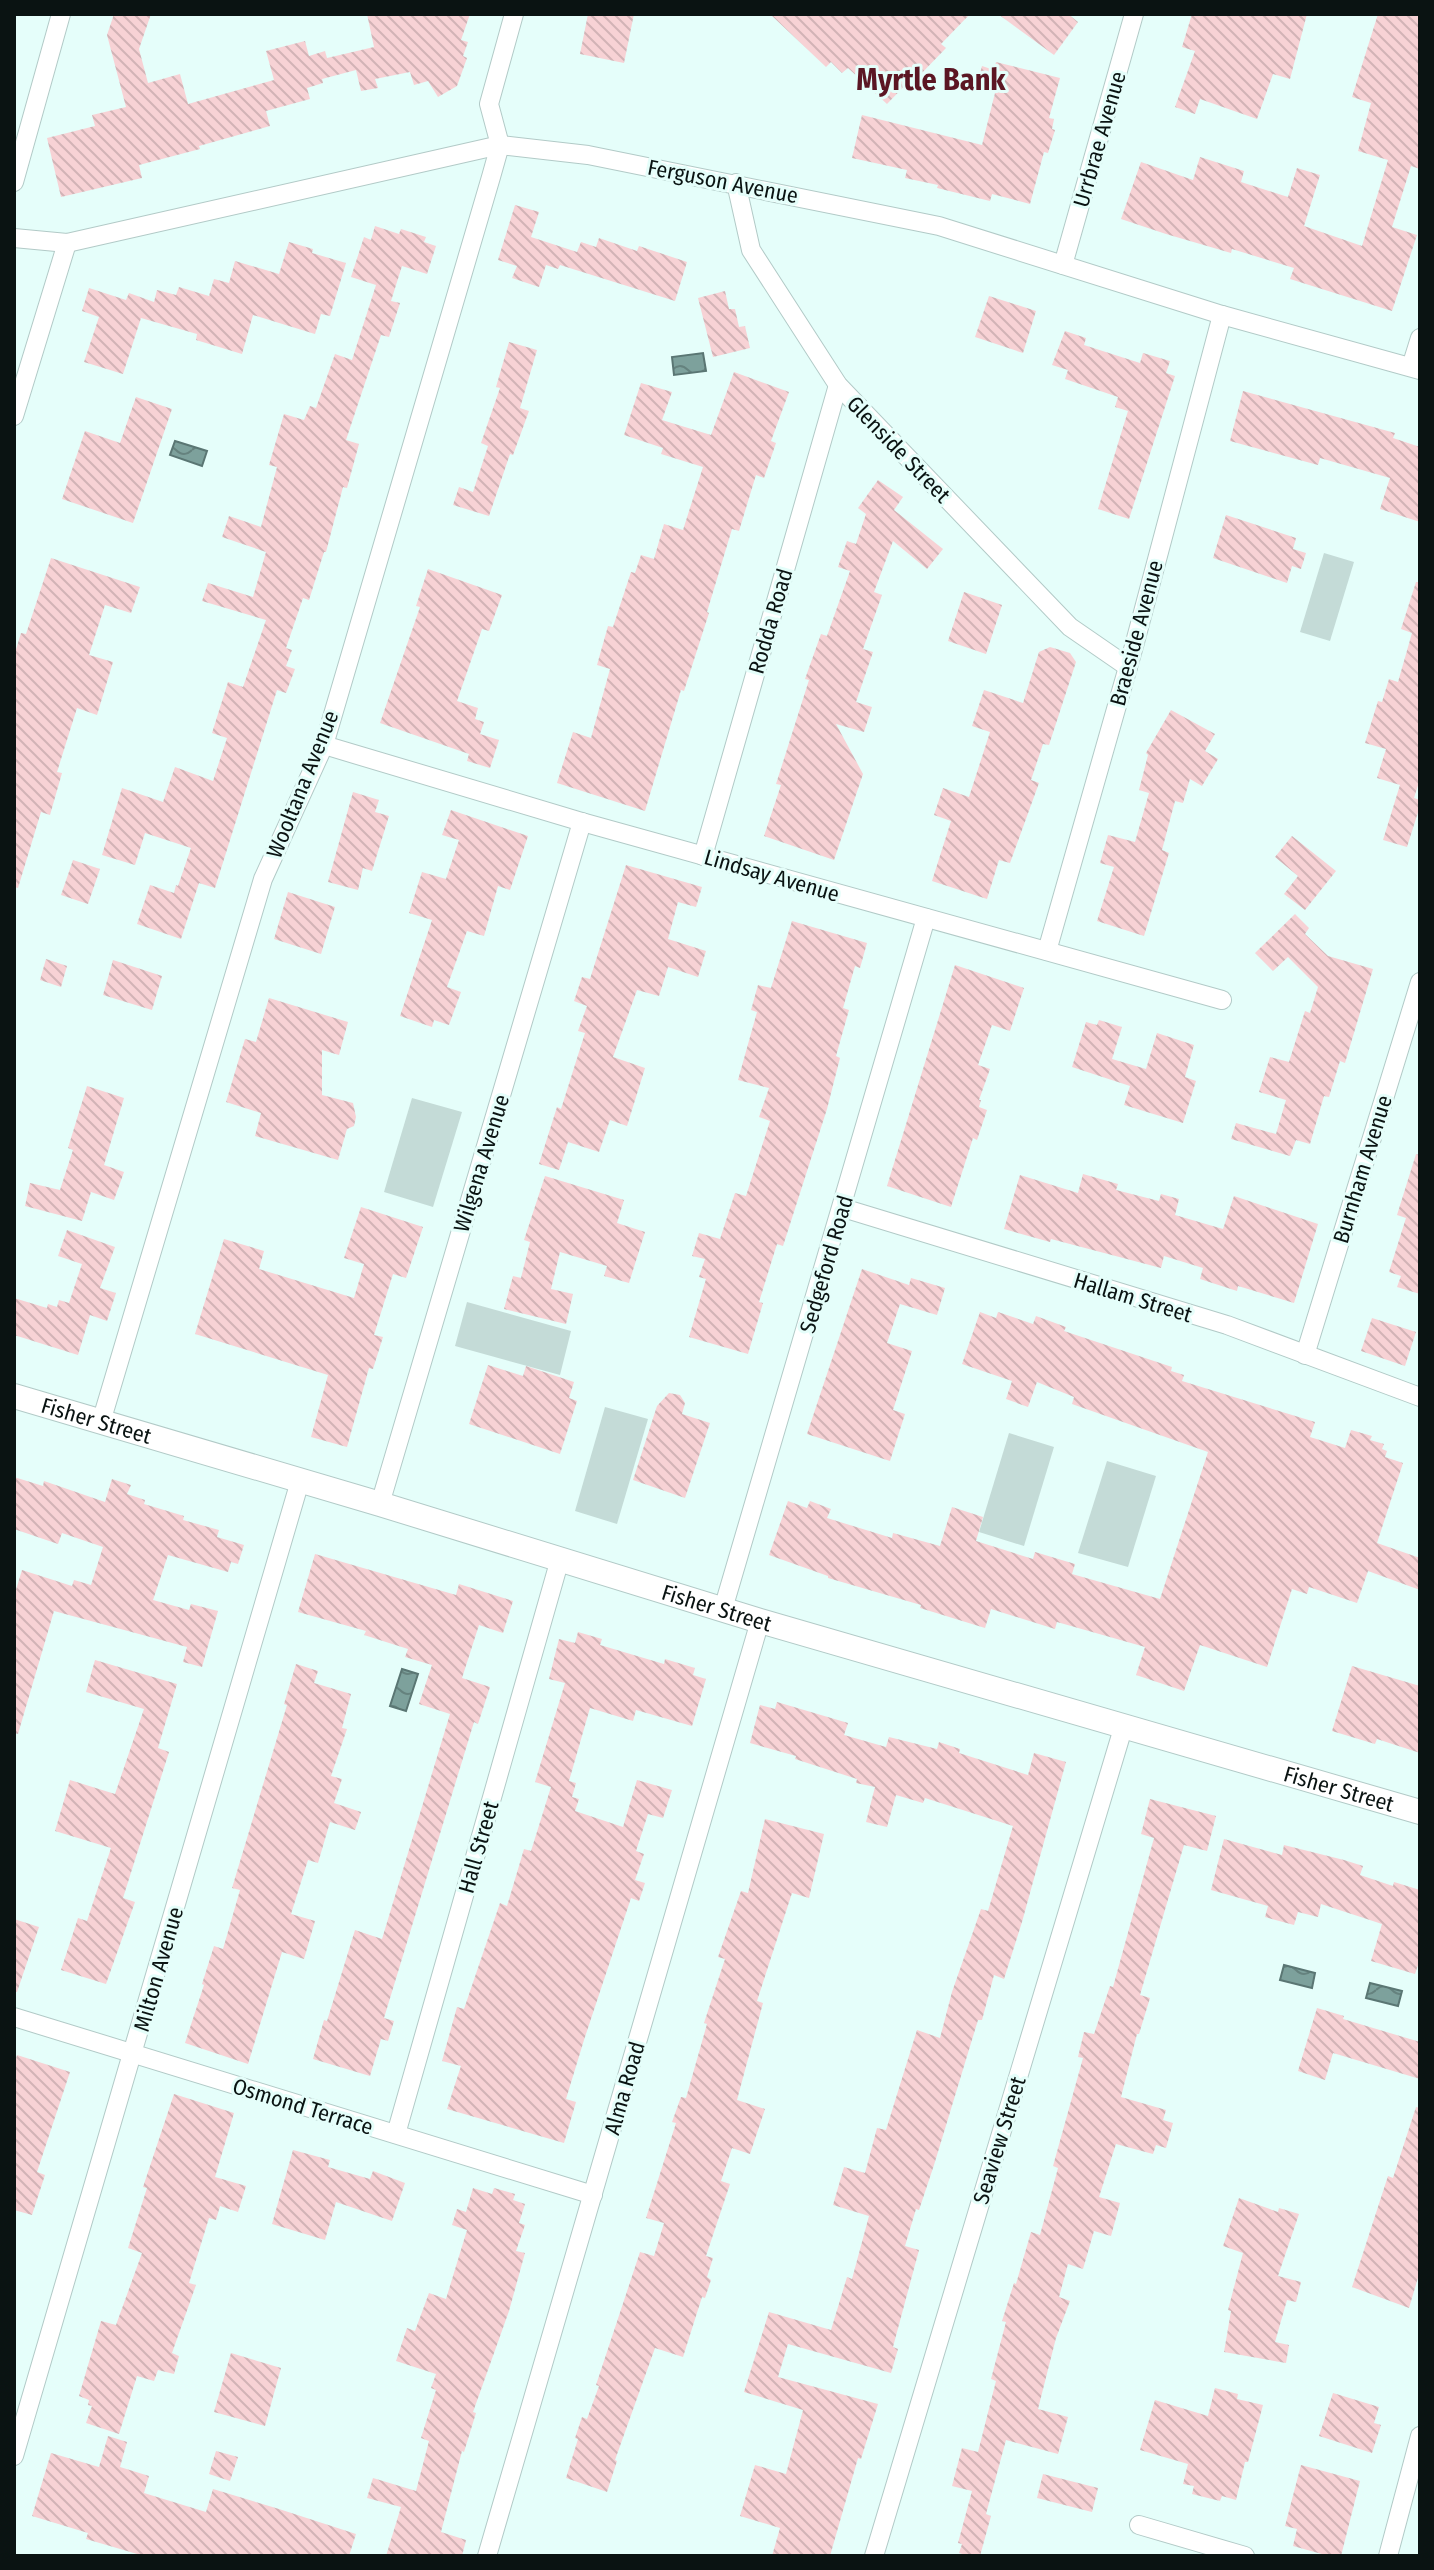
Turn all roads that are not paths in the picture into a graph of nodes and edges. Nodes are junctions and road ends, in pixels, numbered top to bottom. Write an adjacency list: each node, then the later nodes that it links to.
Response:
1 (61, 14): 5 (street)
2 (514, 14): 4 (street)
3 (1134, 14): 9 (street, Urrbrae Avenue)
4 (500, 145): 6 (street, Ferguson Avenue); 8 (street, Ferguson Avenue); 16 (street, Wooltana Avenue)
5 (14, 182)
6 (736, 183): 9 (street, Ferguson Avenue); 13 (street, Glenside Street)
7 (14, 238): 8 (street, Ferguson Avenue)
8 (67, 243): 14 (street)
9 (1063, 265): 10 (street, Ferguson Avenue)
10 (1222, 315): 12 (street, Ferguson Avenue); 15 (street, Braeside Avenue)
11 (1420, 338): 12 (street)
12 (1416, 369)
13 (838, 385): 15 (street, Glenside Street); 18 (street, Rodda Road)
14 (14, 416)
15 (1128, 667): 20 (street, Braeside Avenue)
16 (324, 745): 17 (street, Lindsay Avenue); 27 (street, Wooltana Avenue)
17 (582, 822): 18 (street, Lindsay Avenue); 29 (street, Wilgena Avenue)
18 (703, 856): 19 (street, Lindsay Avenue)
19 (926, 918): 20 (street, Lindsay Avenue); 23 (street, Sedgeford Road)
20 (1047, 951): 22 (street, Lindsay Avenue)
21 (1420, 982): 24 (street, Burnham Avenue)
22 (1222, 1000)
23 (843, 1208): 24 (street, Hallam Street); 31 (street, Sedgeford Road)
24 (1305, 1355): 26 (street, Hallam Street)
25 (14, 1396): 27 (street, Fisher Street)
26 (1420, 1397)
27 (101, 1422): 28 (street, Fisher Street)
28 (300, 1481): 29 (street, Fisher Street); 36 (street, Milton Avenue)
29 (380, 1504): 30 (street, Fisher Street)
30 (560, 1559): 31 (street, Fisher Street); 37 (street, Hall Street)
31 (723, 1609): 32 (street, Fisher Street)
32 (760, 1621): 33 (street, Fisher Street); 38 (street, Alma Road)
33 (1124, 1725): 34 (street, Fisher Street); 43 (street, Seaview Street)
34 (1420, 1812)
35 (14, 2017): 36 (street, Osmond Terrace)
36 (134, 2053): 37 (street, Osmond Terrace); 40 (street, Milton Avenue)
37 (396, 2134): 38 (street, Osmond Terrace)
38 (593, 2195): 42 (street, Alma Road)
39 (1420, 2436): 45 (street)
40 (14, 2456)
41 (1139, 2525): 44 (street)
42 (487, 2556)
43 (874, 2556)
44 (1245, 2556)
45 (1388, 2556)

